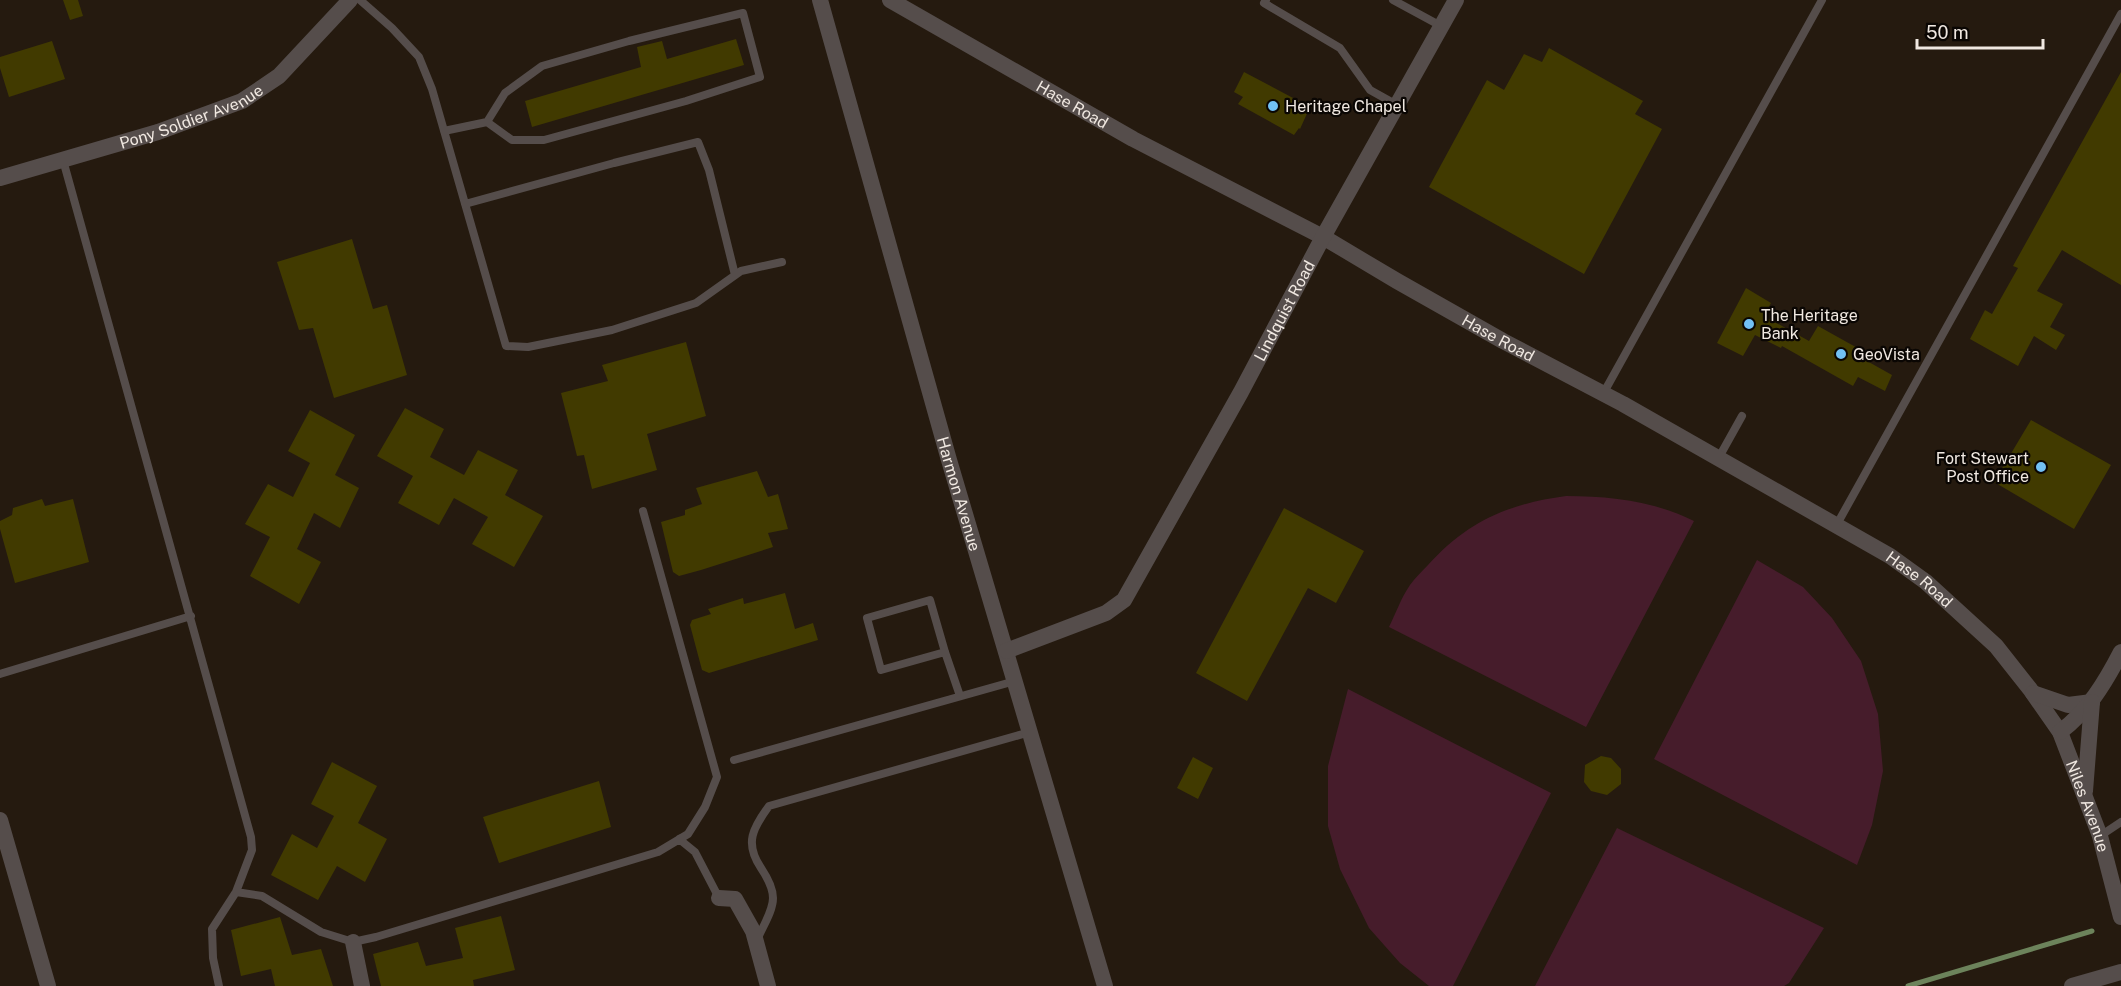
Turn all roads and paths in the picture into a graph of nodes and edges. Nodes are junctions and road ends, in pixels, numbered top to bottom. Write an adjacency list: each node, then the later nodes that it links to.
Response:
1 (350, 0): 14 (street, Pony Soldier Avenue)
2 (360, 0): 13 (lane)
3 (820, 0): 26 (street, Harmon Avenue)
4 (890, 0): 17 (street, Hase Road)
5 (1266, 0): 11 (lane)
6 (1393, 0): 10 (lane)
7 (1456, 0): 10 (street, Lindquist Road)
8 (1822, 0): 20 (lane)
9 (2121, 14): 24 (lane)
10 (1441, 26): 11 (street, Lindquist Road)
11 (1397, 105): 17 (street, Lindquist Road)
12 (487, 122): 12 (lane); 13 (lane)
13 (444, 131): 16 (lane)
14 (63, 160): 15 (street, Pony Soldier Avenue); 25 (lane)
15 (0, 178)
16 (465, 204): 19 (lane); 19 (lane)
17 (1323, 237): 20 (street, Hase Road); 26 (street, Lindquist Road)
18 (782, 262): 19 (lane)
19 (735, 275)
20 (1603, 394): 22 (street, Hase Road)
21 (1742, 416): 22 (lane)
22 (1718, 459): 24 (street, Hase Road)
23 (643, 511): 41 (lane)
24 (1836, 526): 31 (street, Hase Road)
25 (191, 616): 29 (lane); 42 (lane)
26 (1006, 651): 30 (street, Harmon Avenue)
27 (945, 652): 27 (lane); 32 (lane)
28 (2121, 652): 33 (street)
29 (0, 674)
30 (1015, 681): 32 (lane); 34 (street, Harmon Avenue)
31 (2032, 693): 33 (street); 35 (street, Hase Road)
32 (960, 696): 36 (lane)
33 (2092, 702): 35 (street); 37 (street)
34 (1030, 732): 46 (lane); 52 (street, Harmon Avenue)
35 (2060, 732): 37 (street, Niles Avenue)
36 (734, 760)
37 (2085, 795): 40 (street, Niles Avenue)
38 (0, 820): 48 (street)
39 (2121, 822): 40 (lane)
40 (2100, 836): 44 (street, Niles Avenue)
41 (679, 839): 43 (lane); 45 (lane)
42 (236, 892): 45 (lane); 49 (lane)
43 (718, 898): 46 (street)
44 (2121, 917)
45 (353, 942): 50 (street)
46 (756, 942): 51 (street)
47 (2121, 972): 53 (street)
48 (48, 986)
49 (219, 986)
50 (362, 986)
51 (768, 986)
52 (1105, 986)
53 (2073, 986)

